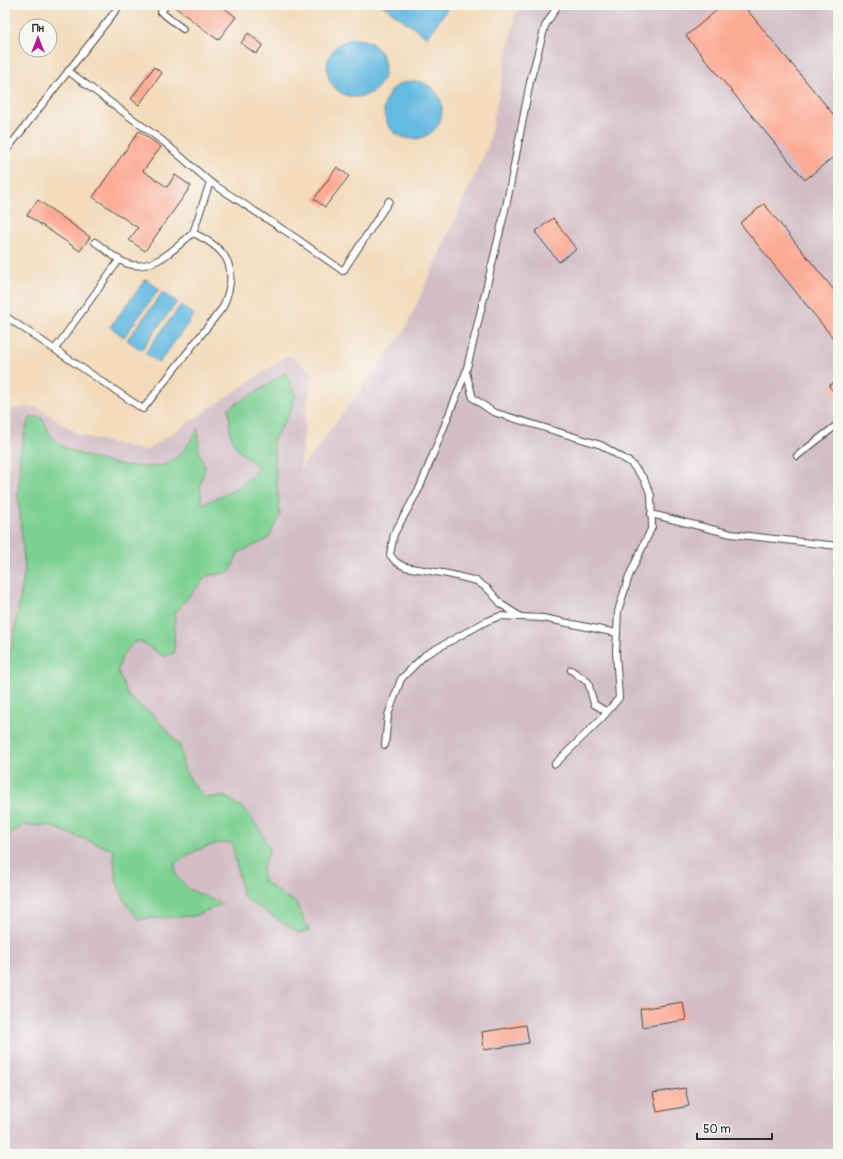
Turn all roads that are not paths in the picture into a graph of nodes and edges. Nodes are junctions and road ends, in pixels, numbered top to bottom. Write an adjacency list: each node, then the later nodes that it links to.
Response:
1 (120, 5): 5 (lane)
2 (166, 5): 4 (lane)
3 (558, 5): 14 (lane)
4 (183, 29)
5 (68, 71): 6 (lane); 7 (lane)
6 (5, 152)
7 (210, 182): 8 (lane); 9 (lane)
8 (389, 201)
9 (193, 233): 11 (lane); 13 (lane)
10 (95, 242): 11 (lane)
11 (119, 260): 13 (lane)
12 (5, 316): 13 (lane)
13 (55, 349)
14 (466, 372): 17 (lane); 19 (lane)
15 (838, 424): 16 (lane)
16 (797, 456)
17 (651, 514): 18 (lane); 20 (lane)
18 (838, 546)
19 (521, 617): 20 (lane); 23 (lane)
20 (617, 633): 22 (lane)
21 (571, 670): 22 (lane)
22 (607, 712): 24 (lane)
23 (385, 745)
24 (555, 764)

